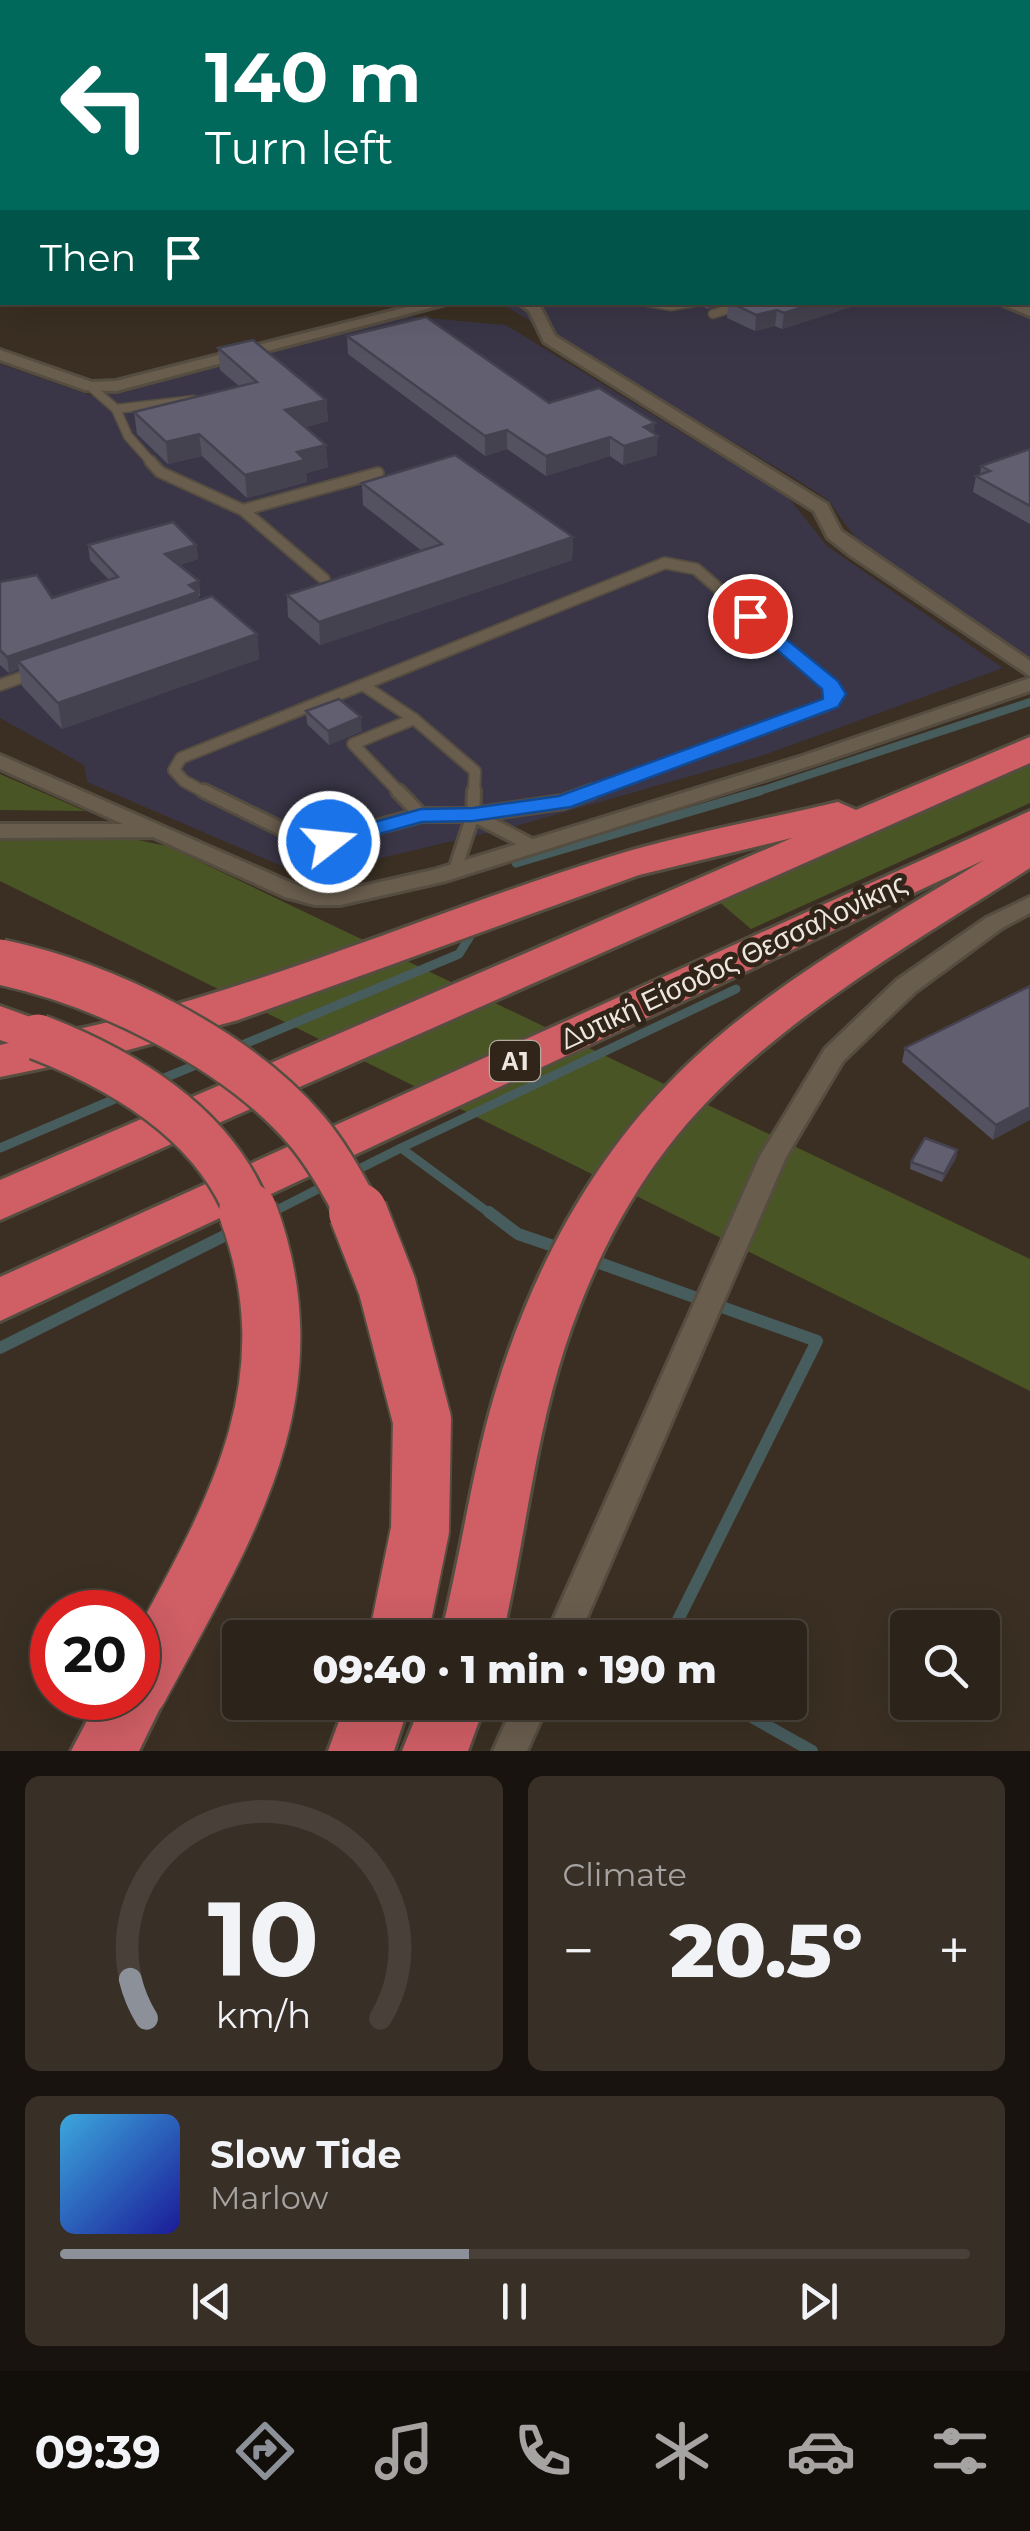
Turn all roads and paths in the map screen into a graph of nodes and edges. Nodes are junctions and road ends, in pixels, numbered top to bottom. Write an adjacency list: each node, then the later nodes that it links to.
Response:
1 (435, 305): 6 (street)
2 (530, 305): 13 (street)
3 (741, 305): 4 (lane)
4 (712, 314)
5 (0, 355): 6 (street)
6 (91, 387): 8 (lane)
7 (206, 400): 8 (lane)
8 (116, 409): 10 (lane)
9 (378, 473): 10 (lane)
10 (243, 510): 11 (lane)
11 (324, 578)
12 (55, 666): 15 (lane)
13 (1030, 670)
14 (1030, 684): 26 (street)
15 (0, 685)
16 (363, 685): 17 (lane); 21 (lane); 22 (lane)
17 (414, 719): 21 (lane); 22 (lane)
18 (1030, 749): 20 (highway)
19 (0, 761): 24 (street)
20 (922, 797): 31 (highway); 32 (highway)
21 (473, 815): 22 (lane); 26 (lane); 28 (lane)
22 (421, 816)
23 (1030, 823): 33 (highway, Δυτική Είσοδος Θεσσαλονίκης / Α1)
24 (157, 830): 25 (street); 28 (street)
25 (0, 832)
26 (533, 846): 28 (street)
27 (1030, 850): 35 (highway)
28 (455, 870)
29 (1030, 904): 36 (street)
30 (0, 962): 34 (highway, bridge)
31 (10, 1038): 37 (highway, bridge)
32 (0, 1201)
33 (0, 1300)
34 (403, 1620)
35 (477, 1620)
36 (569, 1620)
37 (160, 1647)
38 (121, 1720): 42 (highway)
39 (372, 1720): 43 (highway)
40 (447, 1720): 44 (highway)
41 (524, 1720): 45 (street)
42 (104, 1751)
43 (361, 1751)
44 (436, 1751)
45 (510, 1751)

